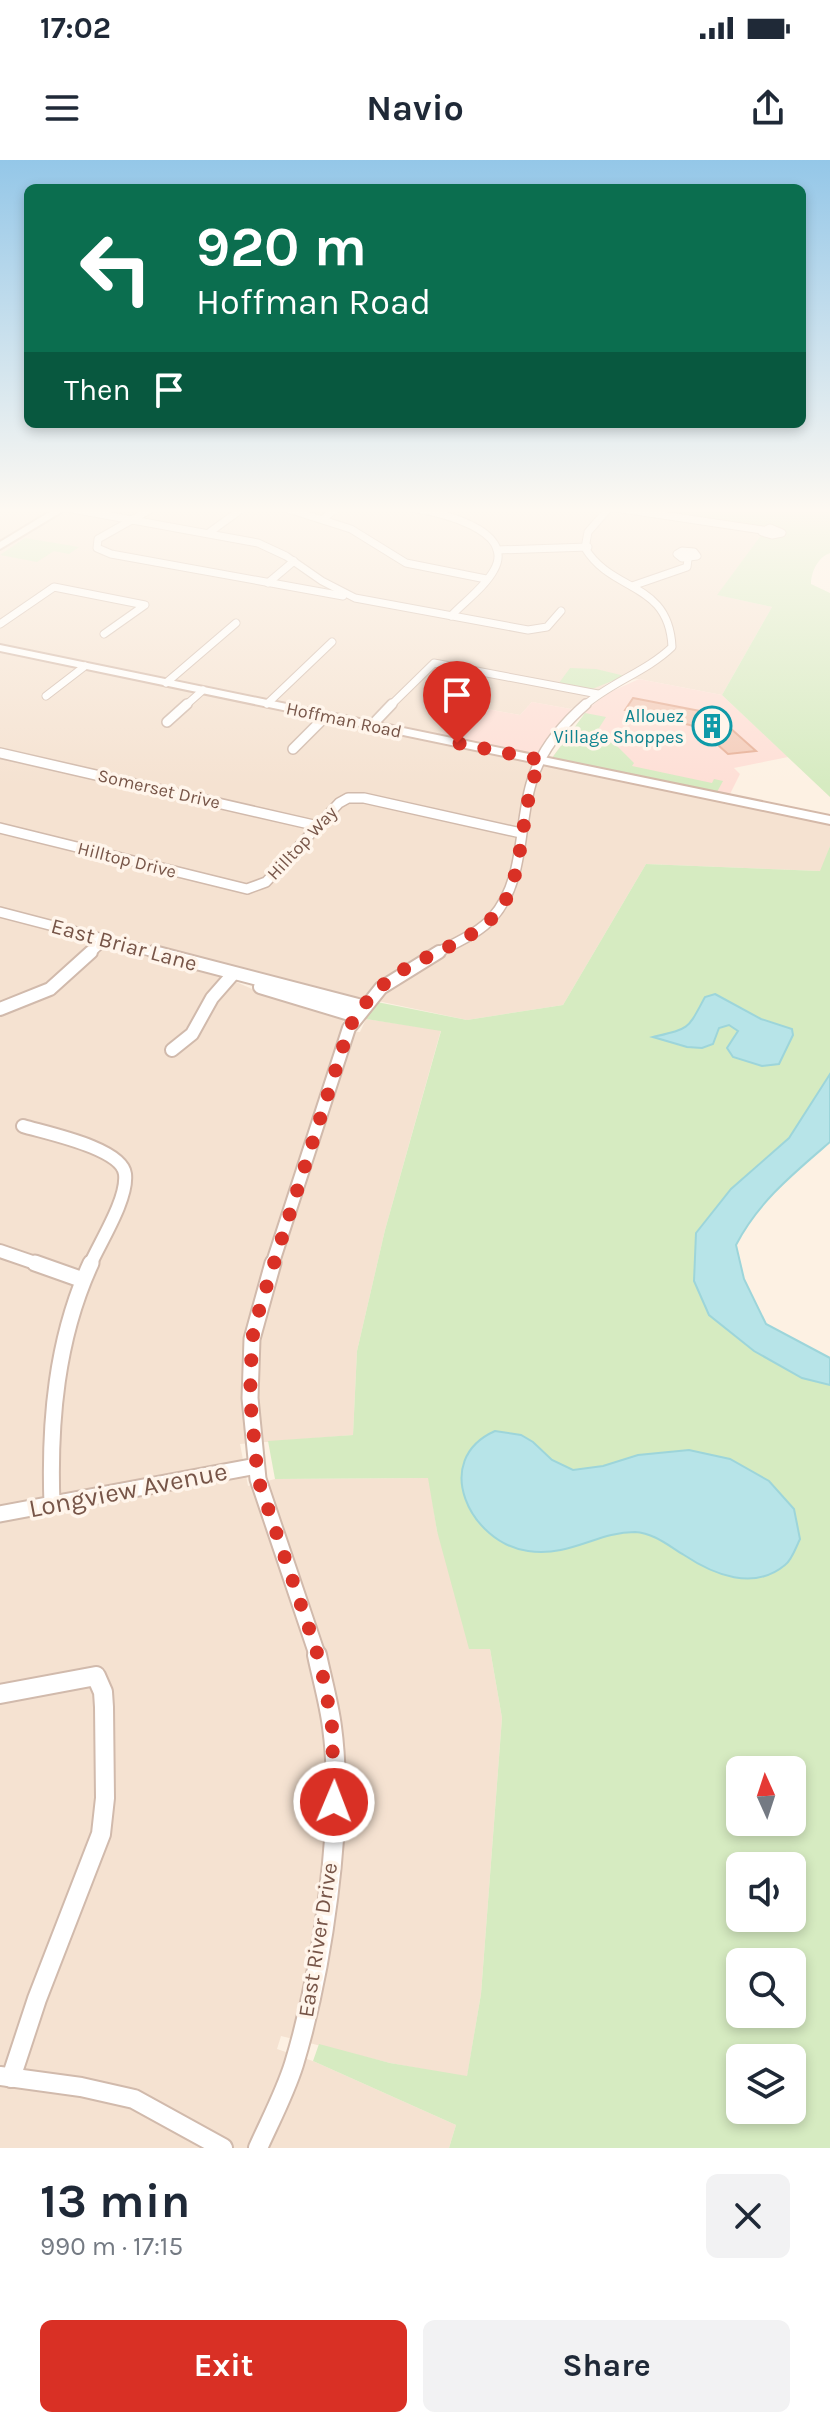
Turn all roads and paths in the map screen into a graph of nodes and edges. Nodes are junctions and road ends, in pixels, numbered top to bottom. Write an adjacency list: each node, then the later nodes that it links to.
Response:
1 (34, 601): 9 (street)
2 (124, 601): 10 (street)
3 (370, 601): 7 (street)
4 (465, 601): 7 (street)
5 (655, 601): 16 (street, East River Drive)
6 (561, 611): 7 (street)
7 (451, 616)
8 (236, 623): 14 (street)
9 (0, 624)
10 (104, 634)
11 (332, 642): 18 (street)
12 (0, 648): 13 (street, Hoffman Road)
13 (85, 666): 14 (street, Hoffman Road); 17 (street)
14 (166, 683): 15 (street, Hoffman Road)
15 (203, 690): 18 (street, Hoffman Road); 20 (street)
16 (598, 694): 21 (street); 24 (street, East River Drive)
17 (46, 696)
18 (267, 704): 19 (street, Hoffman Road)
19 (326, 716): 21 (street, Hoffman Road); 22 (street)
20 (167, 722)
21 (372, 725): 24 (street, Hoffman Road)
22 (293, 749)
23 (0, 753): 26 (street, Somerset Drive)
24 (541, 760): 25 (street, Hoffman Road); 28 (street, East River Drive)
25 (830, 820)
26 (318, 826): 28 (street, Hilltop Way); 29 (street, Hilltop Way)
27 (0, 828): 29 (street, Hilltop Drive)
28 (521, 833): 34 (street, East River Drive)
29 (255, 888)
30 (0, 912): 31 (street, East Briar Lane)
31 (104, 940): 32 (street, East Briar Lane); 33 (street)
32 (233, 974): 34 (street, East Briar Lane); 35 (street)
33 (0, 1009)
34 (359, 1011): 39 (street, East River Drive)
35 (172, 1050)
36 (23, 1126): 38 (street)
37 (0, 1251): 38 (street)
38 (83, 1280): 40 (street)
39 (256, 1466): 40 (street, Longview Avenue); 45 (street, East River Drive)
40 (52, 1505): 41 (street, Longview Avenue)
41 (0, 1514)
42 (0, 1694): 43 (street)
43 (6, 2077): 44 (street)
44 (223, 2148)
45 (258, 2148)

